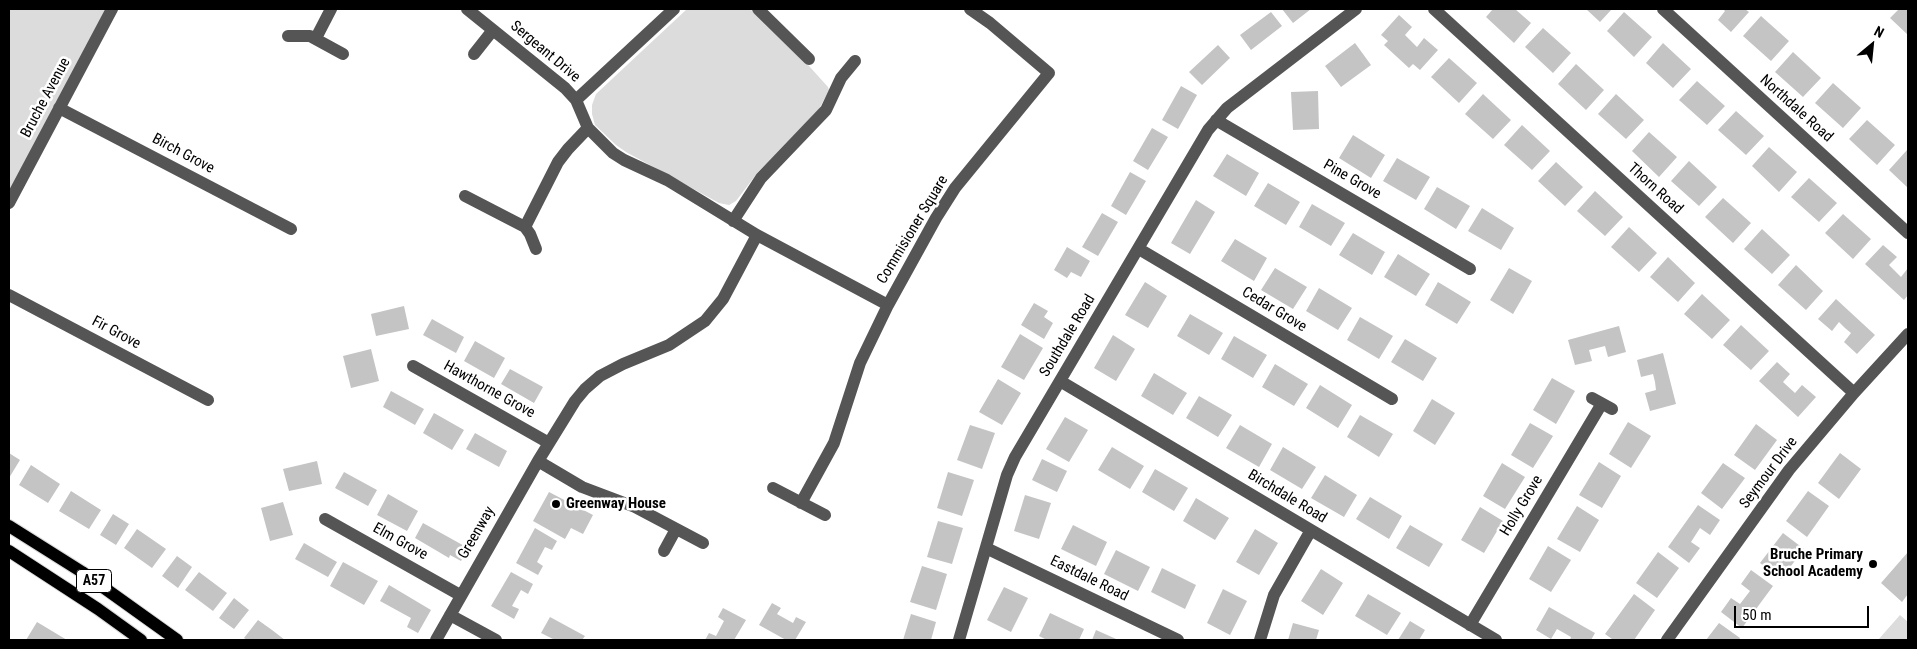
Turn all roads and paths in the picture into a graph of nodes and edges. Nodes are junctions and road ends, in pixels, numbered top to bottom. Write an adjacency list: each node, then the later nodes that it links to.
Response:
1 (112, 9): 18 (street, Bruche Avenue)
2 (331, 9): 12 (street)
3 (467, 9): 10 (street, Sergeant Drive)
4 (674, 9): 17 (street)
5 (758, 9): 15 (street)
6 (970, 9): 32 (street, Commisioner Square)
7 (1356, 9): 19 (street, Southdale Road)
8 (1434, 9): 36 (street, Thorn Road)
9 (1663, 9): 26 (street, Northdale Road)
10 (493, 30): 14 (street, Sergeant Drive); 17 (street, Sergeant Drive)
11 (288, 36): 12 (street)
12 (316, 38): 13 (street)
13 (343, 54)
14 (474, 54)
15 (809, 59)
16 (855, 61): 23 (street)
17 (576, 100): 20 (street, Sergeant Drive)
18 (59, 108): 22 (street, Bruche Avenue); 25 (street, Birch Grove)
19 (1216, 120): 29 (street, Southdale Road); 30 (street, Pine Grove)
20 (588, 128): 23 (street, Commisioner Square); 24 (street)
21 (465, 196): 24 (street)
22 (9, 203)
23 (733, 221): 27 (street, Commisioner Square)
24 (525, 227): 28 (street)
25 (291, 229)
26 (1908, 232)
27 (757, 235): 32 (street, Commisioner Square); 40 (street, Greenway)
28 (536, 249)
29 (1139, 249): 35 (street, Southdale Road); 38 (street, Cedar Grove)
30 (1470, 269)
31 (9, 295): 37 (street, Fir Grove)
32 (888, 304): 43 (street)
33 (1908, 334): 36 (street, Seymour Drive)
34 (413, 366): 40 (street, Hawthorne Grove)
35 (1060, 381): 48 (street, Birchdale Road); 50 (street, Southdale Road)
36 (1854, 393): 64 (street, Seymour Drive)
37 (208, 400)
38 (1392, 400)
39 (1602, 404): 55 (street, Holly Grove)
40 (549, 442): 41 (street, Greenway)
41 (538, 461): 47 (street); 53 (street, Greenway)
42 (774, 488): 43 (street)
43 (801, 502): 44 (street)
44 (825, 515)
45 (325, 518): 53 (street, Elm Grove)
46 (9, 526): 57 (main road, A57)
47 (676, 528): 49 (street); 52 (street)
48 (1311, 530): 55 (street, Birchdale Road); 62 (street)
49 (703, 543)
50 (986, 548): 60 (street, Southdale Road); 61 (street, Eastdale Road)
51 (9, 551): 56 (main road, A57)
52 (664, 551)
53 (460, 594): 54 (street, Greenway)
54 (450, 615): 58 (street, Greenway); 59 (street)
55 (1470, 624): 63 (street, Birchdale Road)
56 (141, 640)
57 (177, 640)
58 (436, 640)
59 (496, 640)
60 (959, 640)
61 (1178, 640)
62 (1260, 640)
63 (1496, 640)
64 (1667, 640)

